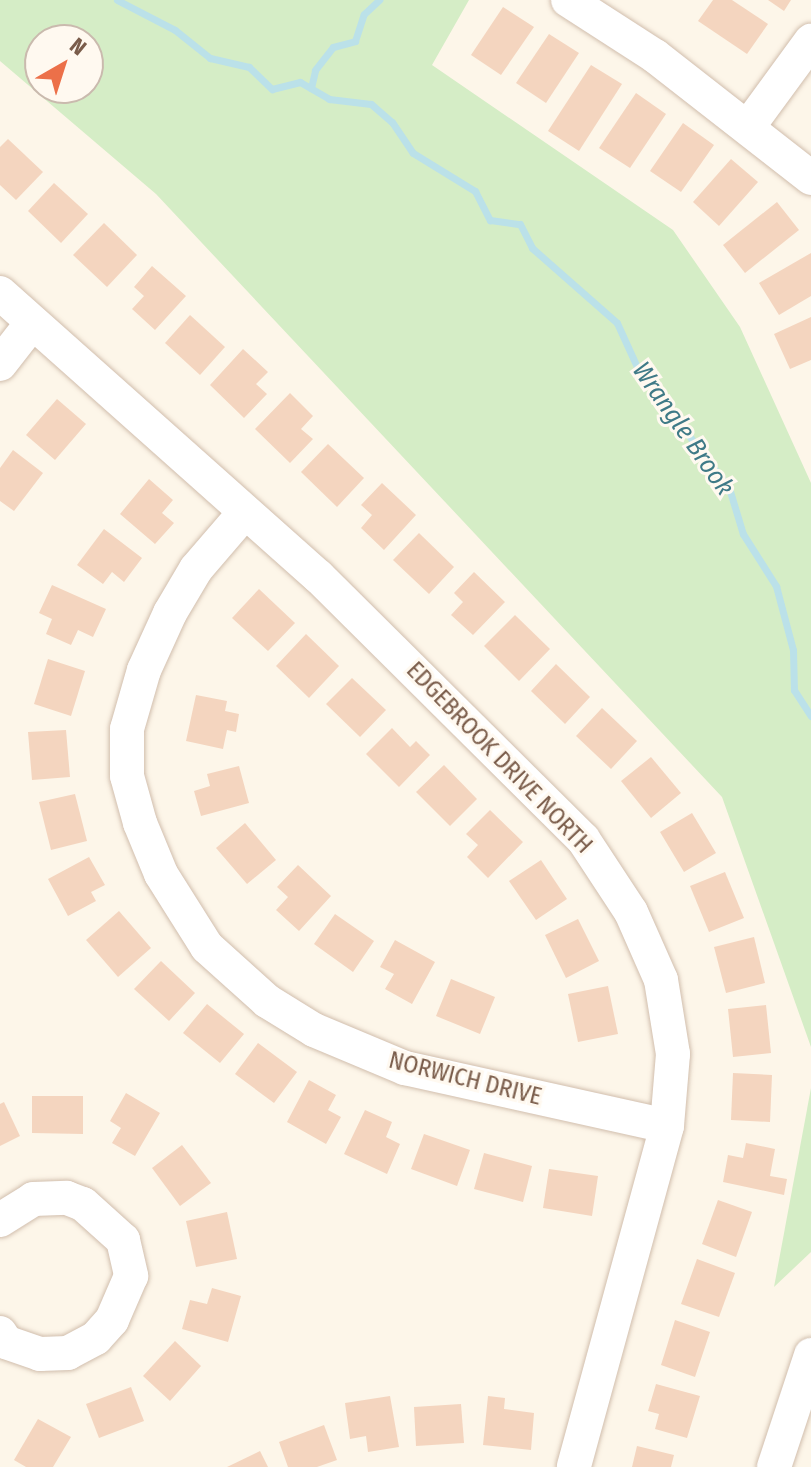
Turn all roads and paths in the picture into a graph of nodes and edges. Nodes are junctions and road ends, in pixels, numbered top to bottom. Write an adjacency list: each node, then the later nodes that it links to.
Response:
1 (568, 0): 3 (street)
2 (811, 41): 3 (street)
3 (748, 127): 4 (street)
4 (811, 178)
5 (0, 293): 6 (street, EDGEBROOK DRIVE NORTH)
6 (32, 323): 7 (street); 8 (street, EDGEBROOK DRIVE NORTH)
7 (0, 364)
8 (245, 512): 9 (street, EDGEBROOK DRIVE NORTH); 9 (street, NORWICH DRIVE)
9 (667, 1126): 13 (street, EDGEBROOK DRIVE NORTH)
10 (0, 1220): 11 (street)
11 (2, 1343)
12 (811, 1355): 14 (street)
13 (574, 1467)
14 (774, 1467)

